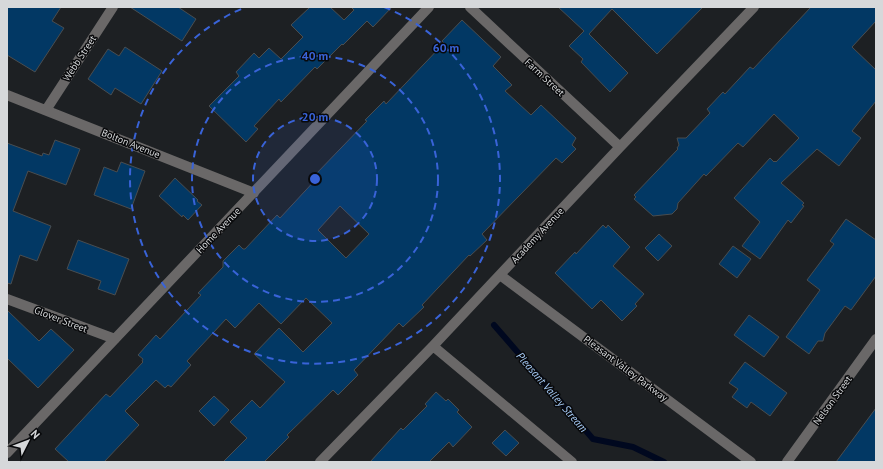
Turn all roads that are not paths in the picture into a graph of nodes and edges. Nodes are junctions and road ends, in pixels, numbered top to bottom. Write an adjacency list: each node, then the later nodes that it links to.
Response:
1 (113, 7): 6 (street, Webb Street)
2 (429, 7): 8 (street, Home Avenue)
3 (470, 7): 7 (street, Farm Street)
4 (754, 7): 7 (street, Academy Avenue)
5 (7, 95): 6 (street, Bolton Avenue)
6 (46, 110): 8 (street, Bolton Avenue)
7 (620, 147): 9 (street, Academy Avenue)
8 (254, 193): 12 (street, Home Avenue)
9 (500, 274): 13 (street, Academy Avenue); 17 (street, Pleasant Valley Parkway)
10 (7, 299): 12 (street, Glover Street)
11 (876, 339): 18 (street, Nelson Street)
12 (115, 340): 14 (street, Home Avenue)
13 (433, 346): 15 (street, Academy Avenue); 16 (street)
14 (7, 453)
15 (320, 462)
16 (572, 462)
17 (751, 462)
18 (788, 462)

